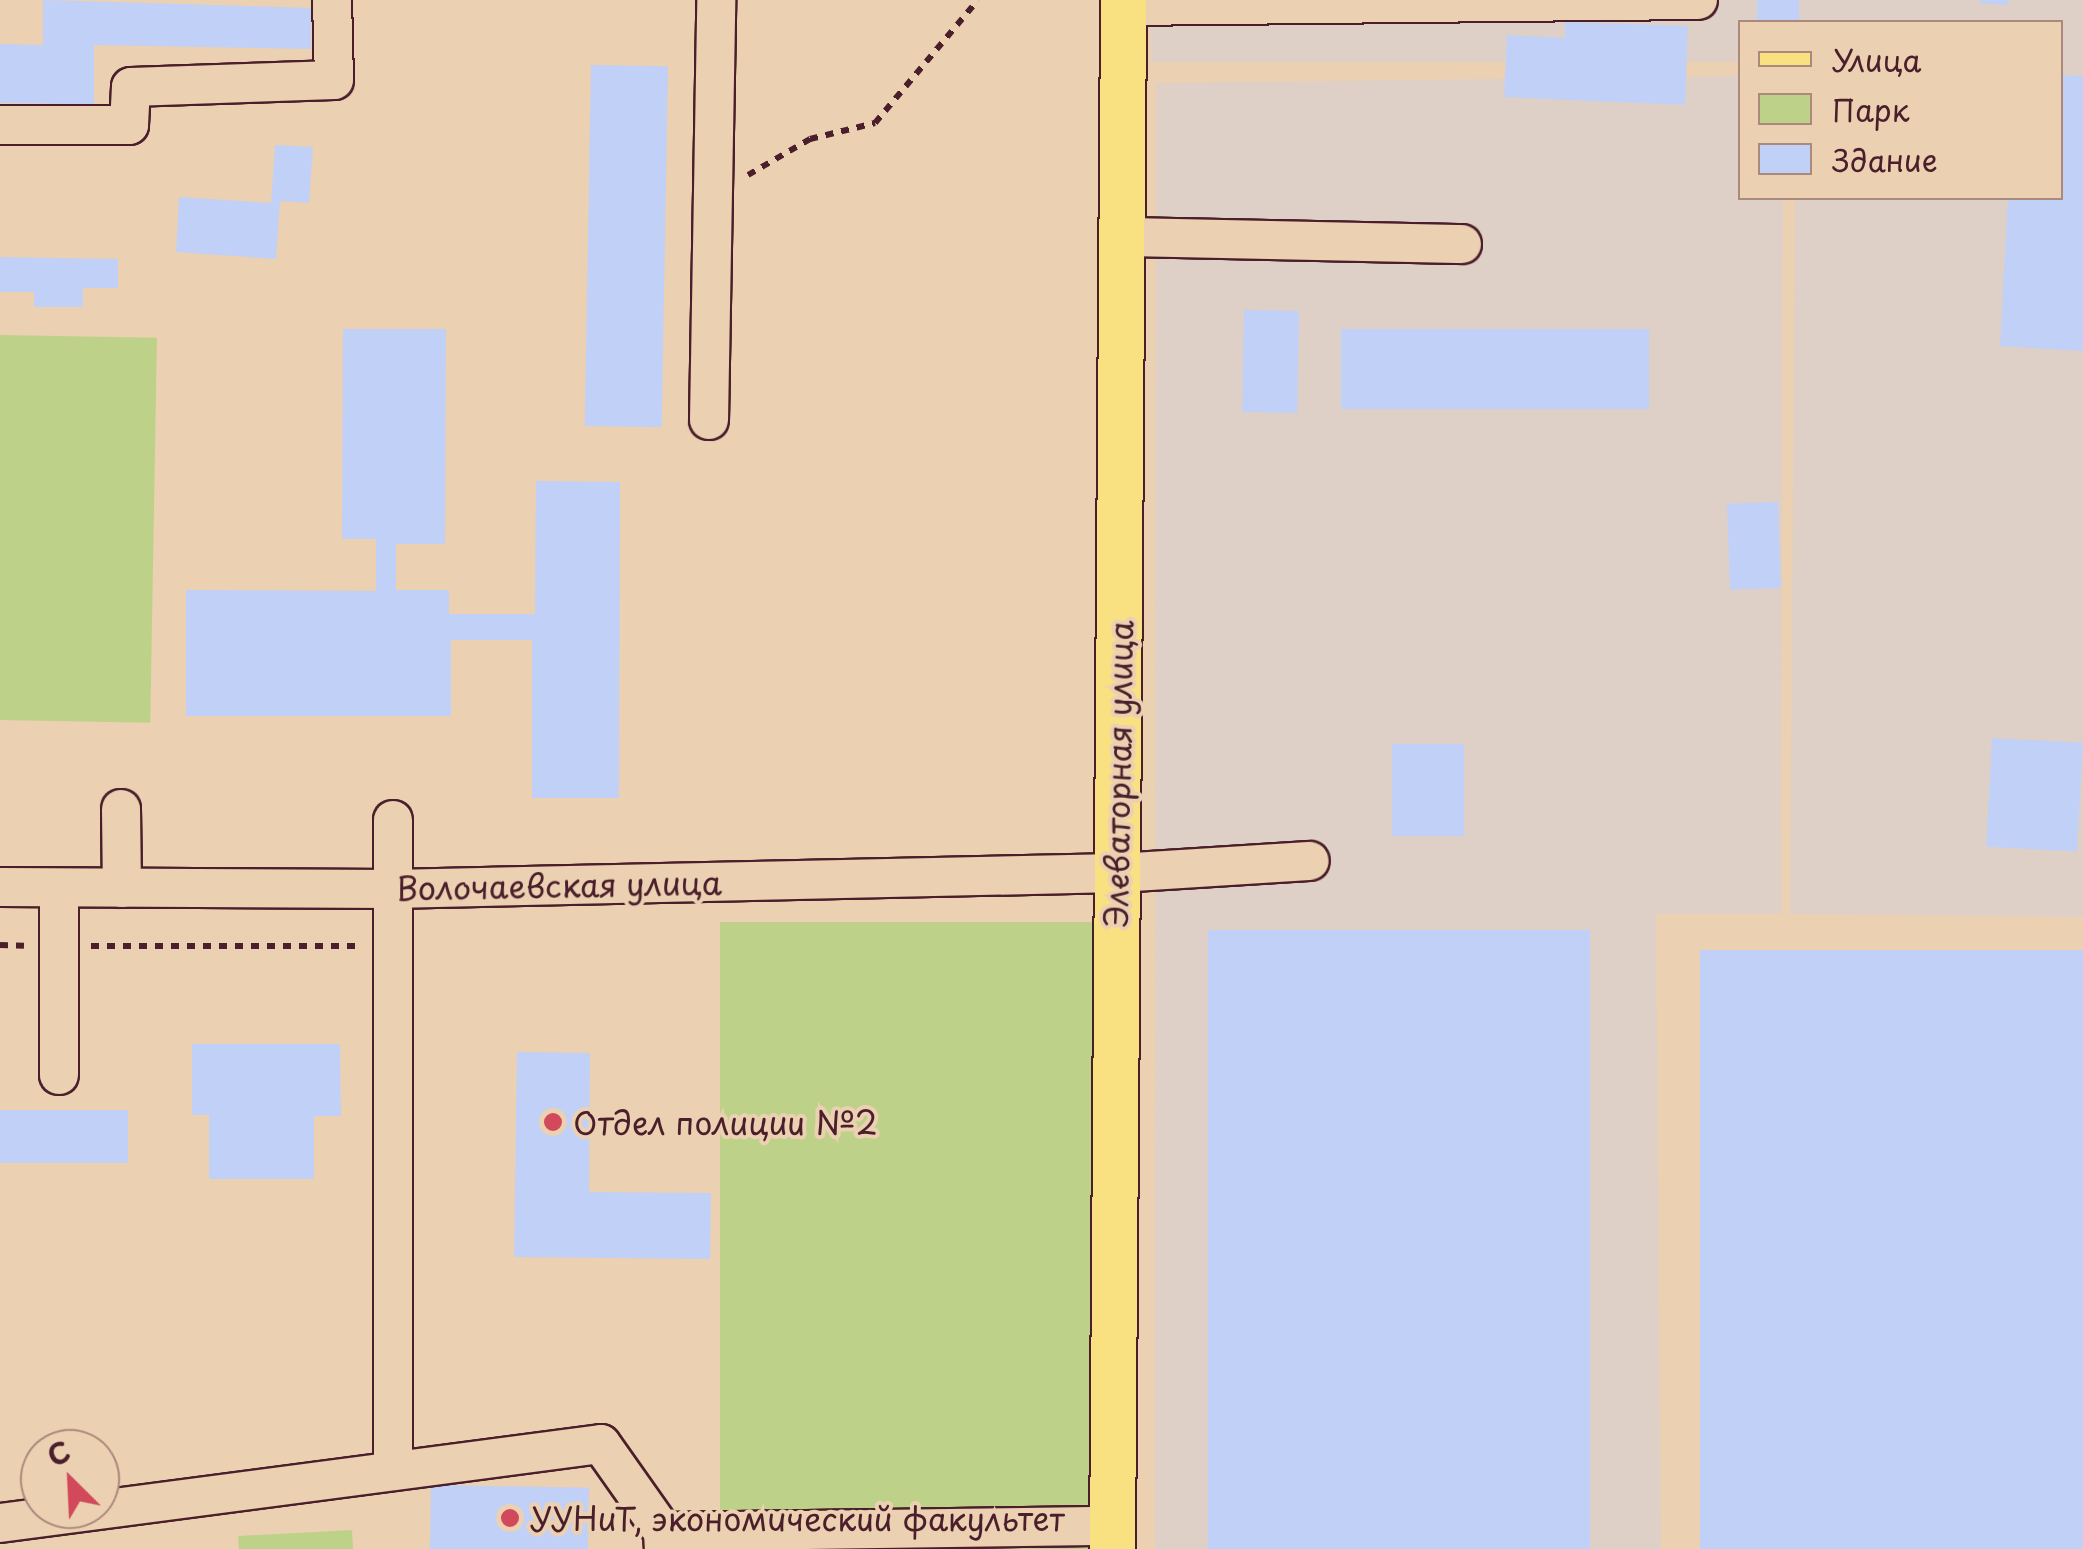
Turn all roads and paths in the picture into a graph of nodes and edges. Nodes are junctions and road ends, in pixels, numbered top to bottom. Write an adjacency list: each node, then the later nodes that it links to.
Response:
1 (332, 0): 6 (street)
2 (716, 0): 7 (street)
3 (978, 0): 7 (path)
4 (1698, 0): 5 (street)
5 (1124, 3): 8 (main road, Элеваторная улица)
6 (0, 124)
7 (712, 196): 10 (street)
8 (1124, 237): 9 (street); 14 (main road, Элеваторная улица)
9 (1462, 244)
10 (708, 420)
11 (122, 809): 17 (street)
12 (393, 820): 18 (street)
13 (1310, 861): 14 (street, Волочаевская улица)
14 (1117, 873): 18 (street, Волочаевская улица); 25 (main road, Элеваторная улица)
15 (0, 887): 16 (street, Волочаевская улица)
16 (59, 888): 17 (street, Волочаевская улица); 20 (street)
17 (122, 888): 18 (street, Волочаевская улица)
18 (392, 889): 21 (street)
19 (0, 946): 20 (path)
20 (59, 946): 21 (path); 22 (street)
21 (392, 946): 23 (street)
22 (59, 1075)
23 (392, 1471): 24 (street); 26 (street)
24 (0, 1523)
25 (1112, 1538): 26 (street)
26 (664, 1541)

